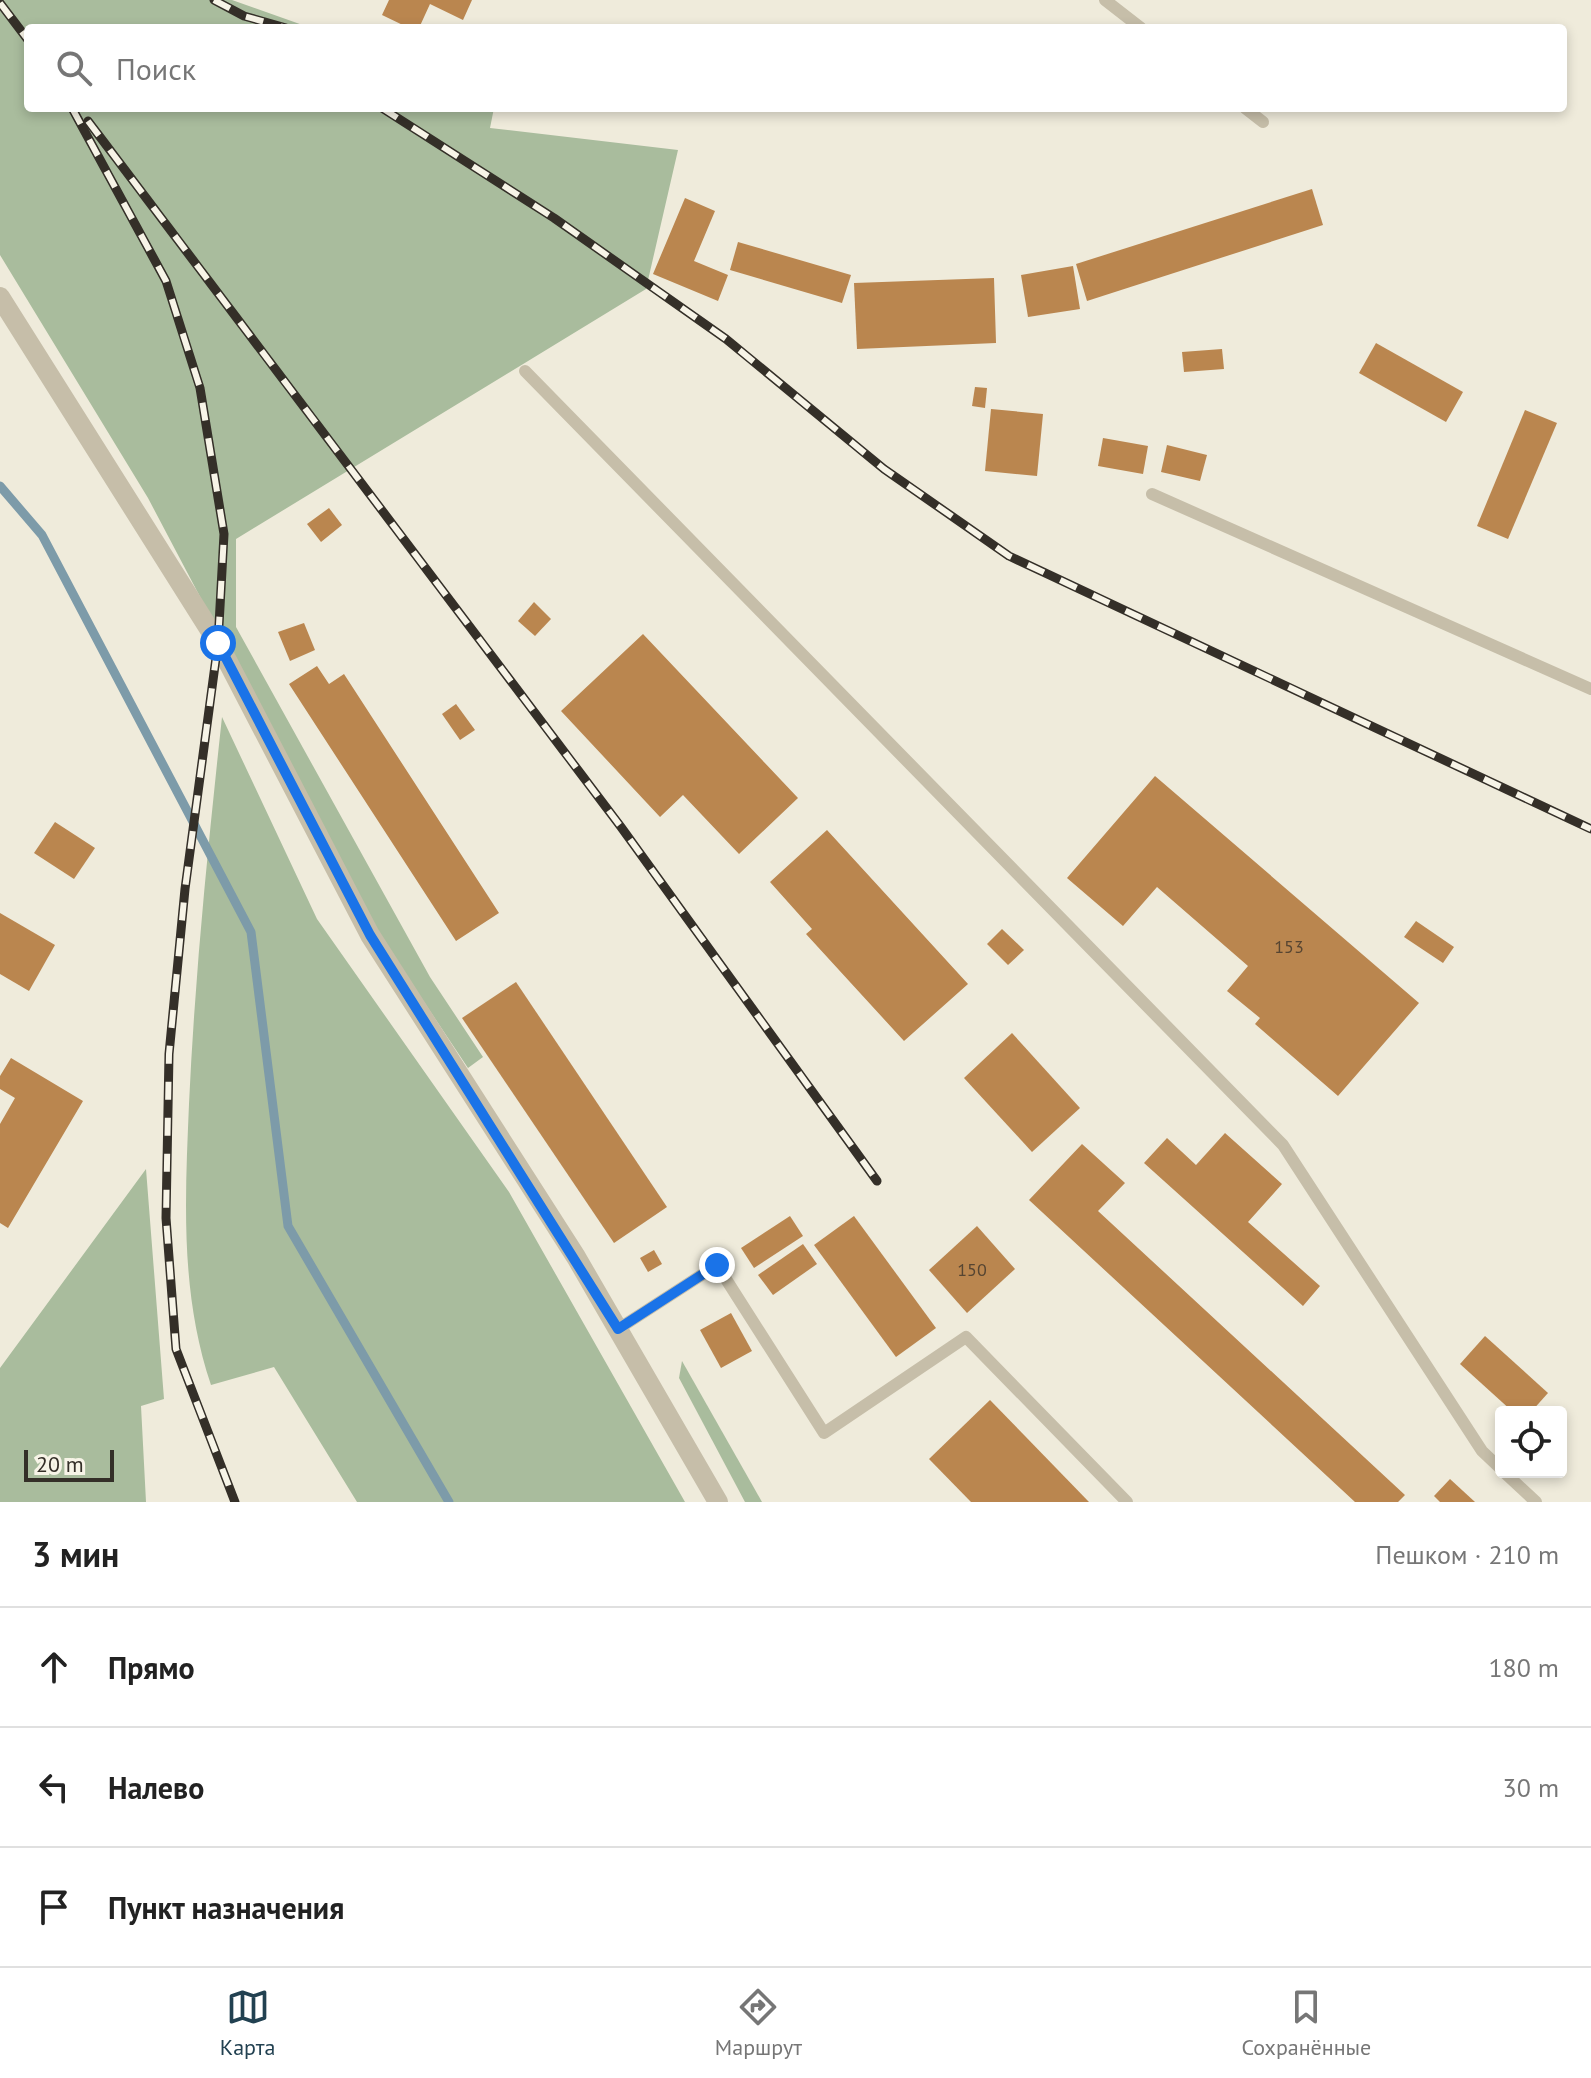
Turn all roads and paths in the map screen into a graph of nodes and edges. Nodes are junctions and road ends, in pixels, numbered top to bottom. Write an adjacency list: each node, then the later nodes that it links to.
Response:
1 (1105, 0): 2 (lane)
2 (1136, 24)
3 (1250, 112): 4 (lane)
4 (1263, 122)
5 (0, 297): 9 (street)
6 (525, 371): 10 (lane)
7 (1152, 494): 8 (lane)
8 (1591, 689)
9 (618, 1329): 12 (street); 13 (lane)
10 (1495, 1463)
11 (1511, 1478): 14 (lane)
12 (718, 1502)
13 (1127, 1502)
14 (1536, 1502)

